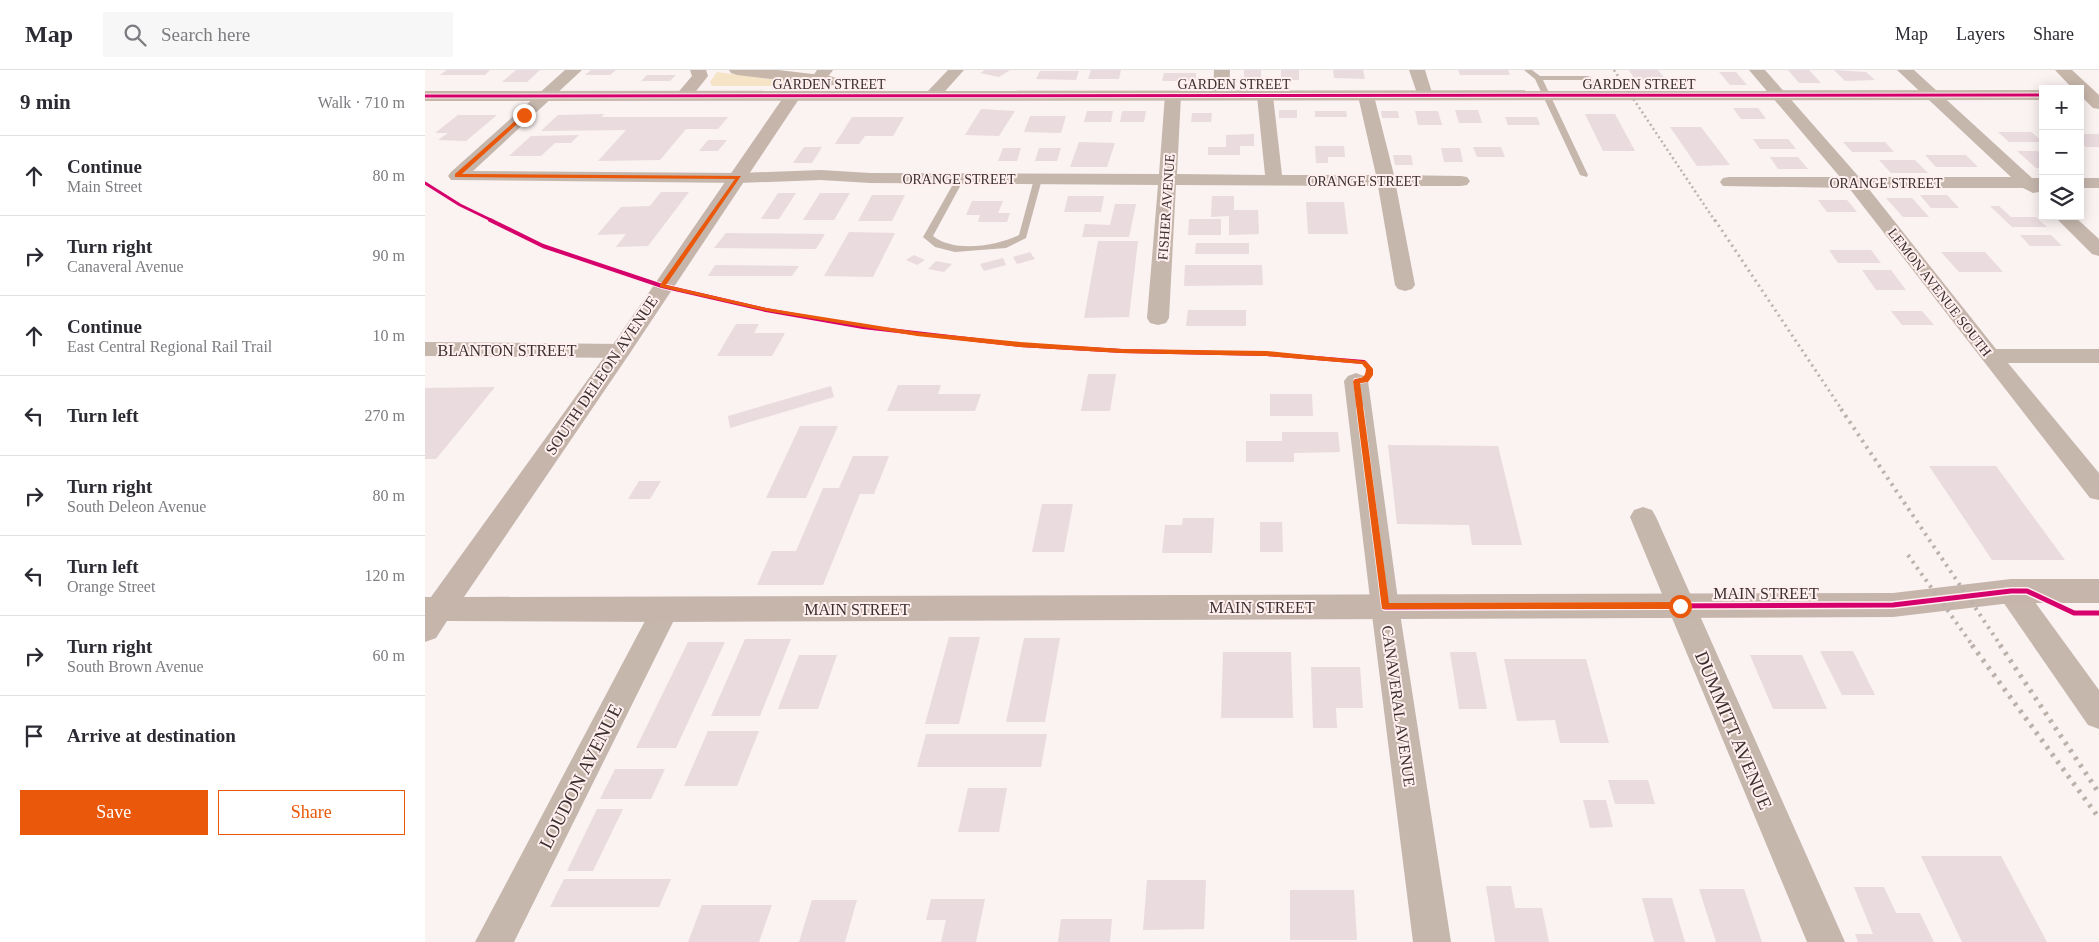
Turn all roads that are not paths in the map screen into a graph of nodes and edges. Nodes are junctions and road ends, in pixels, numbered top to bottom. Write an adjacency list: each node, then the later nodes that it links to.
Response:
1 (574, 70): 19 (street)
2 (698, 70): 20 (street)
3 (737, 70): 11 (main road)
4 (956, 70): 13 (street)
5 (1222, 70): 14 (street)
6 (1417, 70): 25 (street)
7 (1528, 70): 12 (lane)
8 (1757, 70): 15 (street)
9 (1905, 70): 16 (street)
10 (2063, 70): 28 (main road)
11 (822, 75): 13 (main road)
12 (1538, 78): 26 (lane); 27 (lane)
13 (933, 95): 21 (main road, GARDEN STREET); 22 (main road, GARDEN STREET)
14 (1221, 95): 22 (main road, GARDEN STREET); 23 (main road, GARDEN STREET)
15 (1778, 95): 16 (main road, GARDEN STREET); 27 (main road, GARDEN STREET); 38 (street, LEMON AVENUE SOUTH)
16 (1932, 95): 17 (main road, GARDEN STREET); 39 (street)
17 (2039, 95)
18 (425, 96): 19 (main road, GARDEN STREET)
19 (544, 96): 20 (main road, GARDEN STREET); 30 (street, ORANGE STREET)
20 (683, 96): 21 (main road, GARDEN STREET)
21 (793, 96): 30 (street, SOUTH DELEON AVENUE)
22 (1173, 96): 33 (street, FISHER AVENUE)
23 (1265, 96): 24 (main road, GARDEN STREET); 34 (street)
24 (1366, 96): 25 (main road, GARDEN STREET); 35 (street)
25 (1425, 96): 26 (main road, GARDEN STREET)
26 (1545, 96): 27 (main road, GARDEN STREET); 29 (lane)
27 (1598, 96)
28 (2091, 97)
29 (1583, 175)
30 (739, 178): 31 (street, ORANGE STREET); 47 (street, SOUTH DELEON AVENUE)
31 (960, 179): 32 (street, ORANGE STREET); 32 (lane)
32 (1038, 179): 33 (street, ORANGE STREET)
33 (1168, 180): 34 (street, ORANGE STREET); 45 (street, FISHER AVENUE)
34 (1274, 180): 35 (street, ORANGE STREET)
35 (1386, 181): 36 (street, ORANGE STREET); 44 (street)
36 (1461, 181)
37 (1729, 182): 38 (street, ORANGE STREET)
38 (1855, 183): 39 (street, ORANGE STREET); 48 (street, LEMON AVENUE SOUTH)
39 (2035, 183)
40 (2084, 183): 41 (street)
41 (2099, 183)
42 (2067, 220): 43 (street)
43 (2099, 250)
44 (1405, 285)
45 (1158, 318)
46 (425, 349): 47 (street, BLANTON STREET)
47 (620, 351): 58 (street, SOUTH DELEON AVENUE)
48 (1990, 356): 49 (street); 51 (street, LEMON AVENUE SOUTH)
49 (2099, 356)
50 (1356, 381): 56 (street, CANAVERAL AVENUE)
51 (2099, 491)
52 (1643, 517): 55 (street, DUMMITT AVENUE)
53 (2011, 591): 54 (street, MAIN STREET); 55 (street, MAIN STREET); 59 (street)
54 (2099, 591)
55 (1680, 606): 56 (street, MAIN STREET); 62 (street, DUMMITT AVENUE)
56 (1385, 607): 57 (street, MAIN STREET); 61 (street, CANAVERAL AVENUE)
57 (665, 610): 58 (street, MAIN STREET); 60 (street, LOUDON AVENUE)
58 (430, 615)
59 (2099, 715)
60 (494, 942)
61 (1432, 942)
62 (1826, 942)

